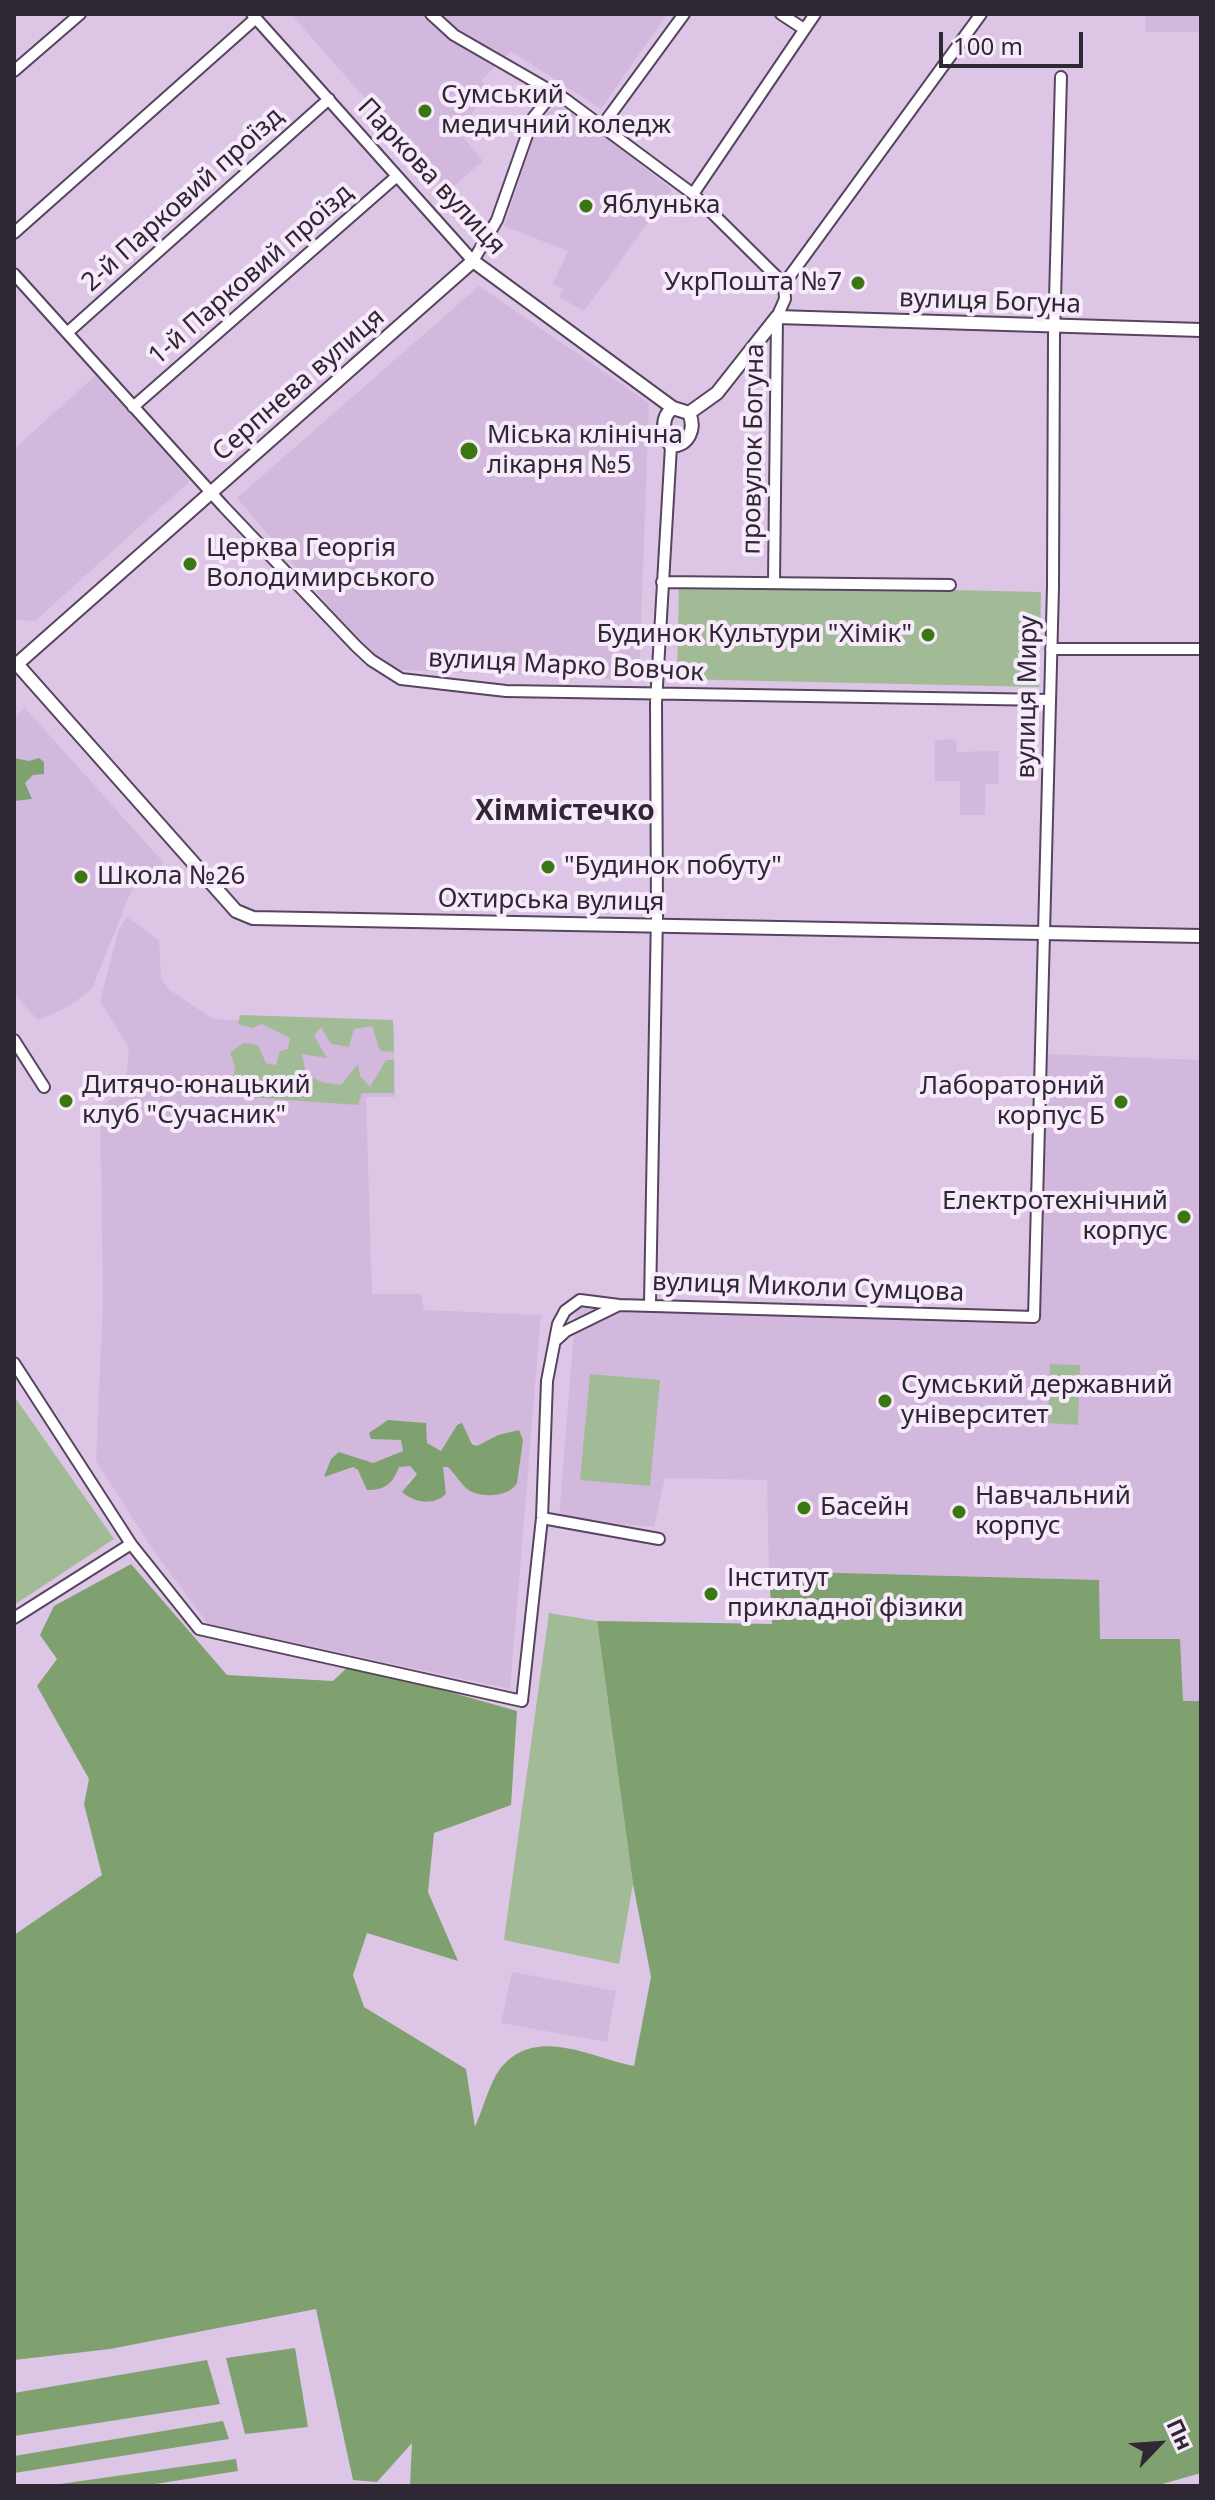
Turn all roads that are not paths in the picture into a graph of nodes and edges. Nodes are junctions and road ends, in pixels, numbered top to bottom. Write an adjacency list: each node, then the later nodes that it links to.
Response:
1 (80, 14): 9 (street)
2 (431, 14): 11 (street)
3 (684, 14): 13 (street)
4 (781, 14): 8 (street)
5 (815, 14): 8 (street)
6 (981, 14): 19 (street)
7 (254, 16): 12 (street, Паркова вулиця); 16 (street)
8 (804, 29): 15 (street)
9 (14, 71)
10 (1061, 77): 21 (street, вулиця Миру)
11 (553, 93): 13 (street); 17 (street, Серпнева вулиця)
12 (329, 99): 14 (street, Паркова вулиця); 23 (street, 2-й Парковий проїзд)
13 (602, 126): 15 (street)
14 (397, 176): 17 (street, Паркова вулиця); 24 (street, 1-й Парковий проїзд)
15 (693, 194): 19 (street)
16 (14, 233)
17 (473, 261): 25 (main road, Паркова вулиця); 28 (main road, Серпнева вулиця)
18 (14, 274): 23 (street, вулиця Марко Вовчок)
19 (784, 284): 20 (street, провулок Богуна)
20 (777, 317): 21 (main road, вулиця Богуна); 26 (main road); 30 (street, провулок Богуна)
21 (1054, 327): 22 (main road, вулиця Богуна); 32 (street, вулиця Миру)
22 (1201, 330)
23 (67, 333): 24 (street, вулиця Марко Вовчок)
24 (133, 407): 28 (street, вулиця Марко Вовчок)
25 (673, 408): 26 (main road); 27 (main road)
26 (689, 413): 27 (main road)
27 (671, 446): 29 (street)
28 (210, 492): 34 (main road, Серпнева вулиця); 35 (street, вулиця Марко Вовчок)
29 (662, 582): 30 (street); 35 (street)
30 (774, 582): 31 (street)
31 (950, 585)
32 (1051, 649): 33 (street); 36 (street, вулиця Миру)
33 (1201, 649)
34 (15, 664): 37 (main road, Охтирська вулиця)
35 (656, 695): 36 (street, вулиця Марко Вовчок); 37 (street)
36 (1050, 700): 38 (street, вулиця Миру)
37 (657, 925): 38 (main road, Охтирська вулиця); 42 (street)
38 (1045, 934): 39 (main road, Охтирська вулиця); 44 (street, вулиця Миру)
39 (1201, 936)
40 (14, 1040): 41 (street)
41 (44, 1087)
42 (650, 1303): 43 (street, вулиця Миколи Сумцова); 44 (street, вулиця Миколи Сумцова)
43 (619, 1305): 45 (street); 45 (street, вулиця Миколи Сумцова)
44 (1034, 1317)
45 (553, 1343): 47 (street)
46 (14, 1363): 49 (street)
47 (542, 1518): 48 (street); 49 (street)
48 (659, 1539)
49 (131, 1544): 50 (street)
50 (14, 1618)

